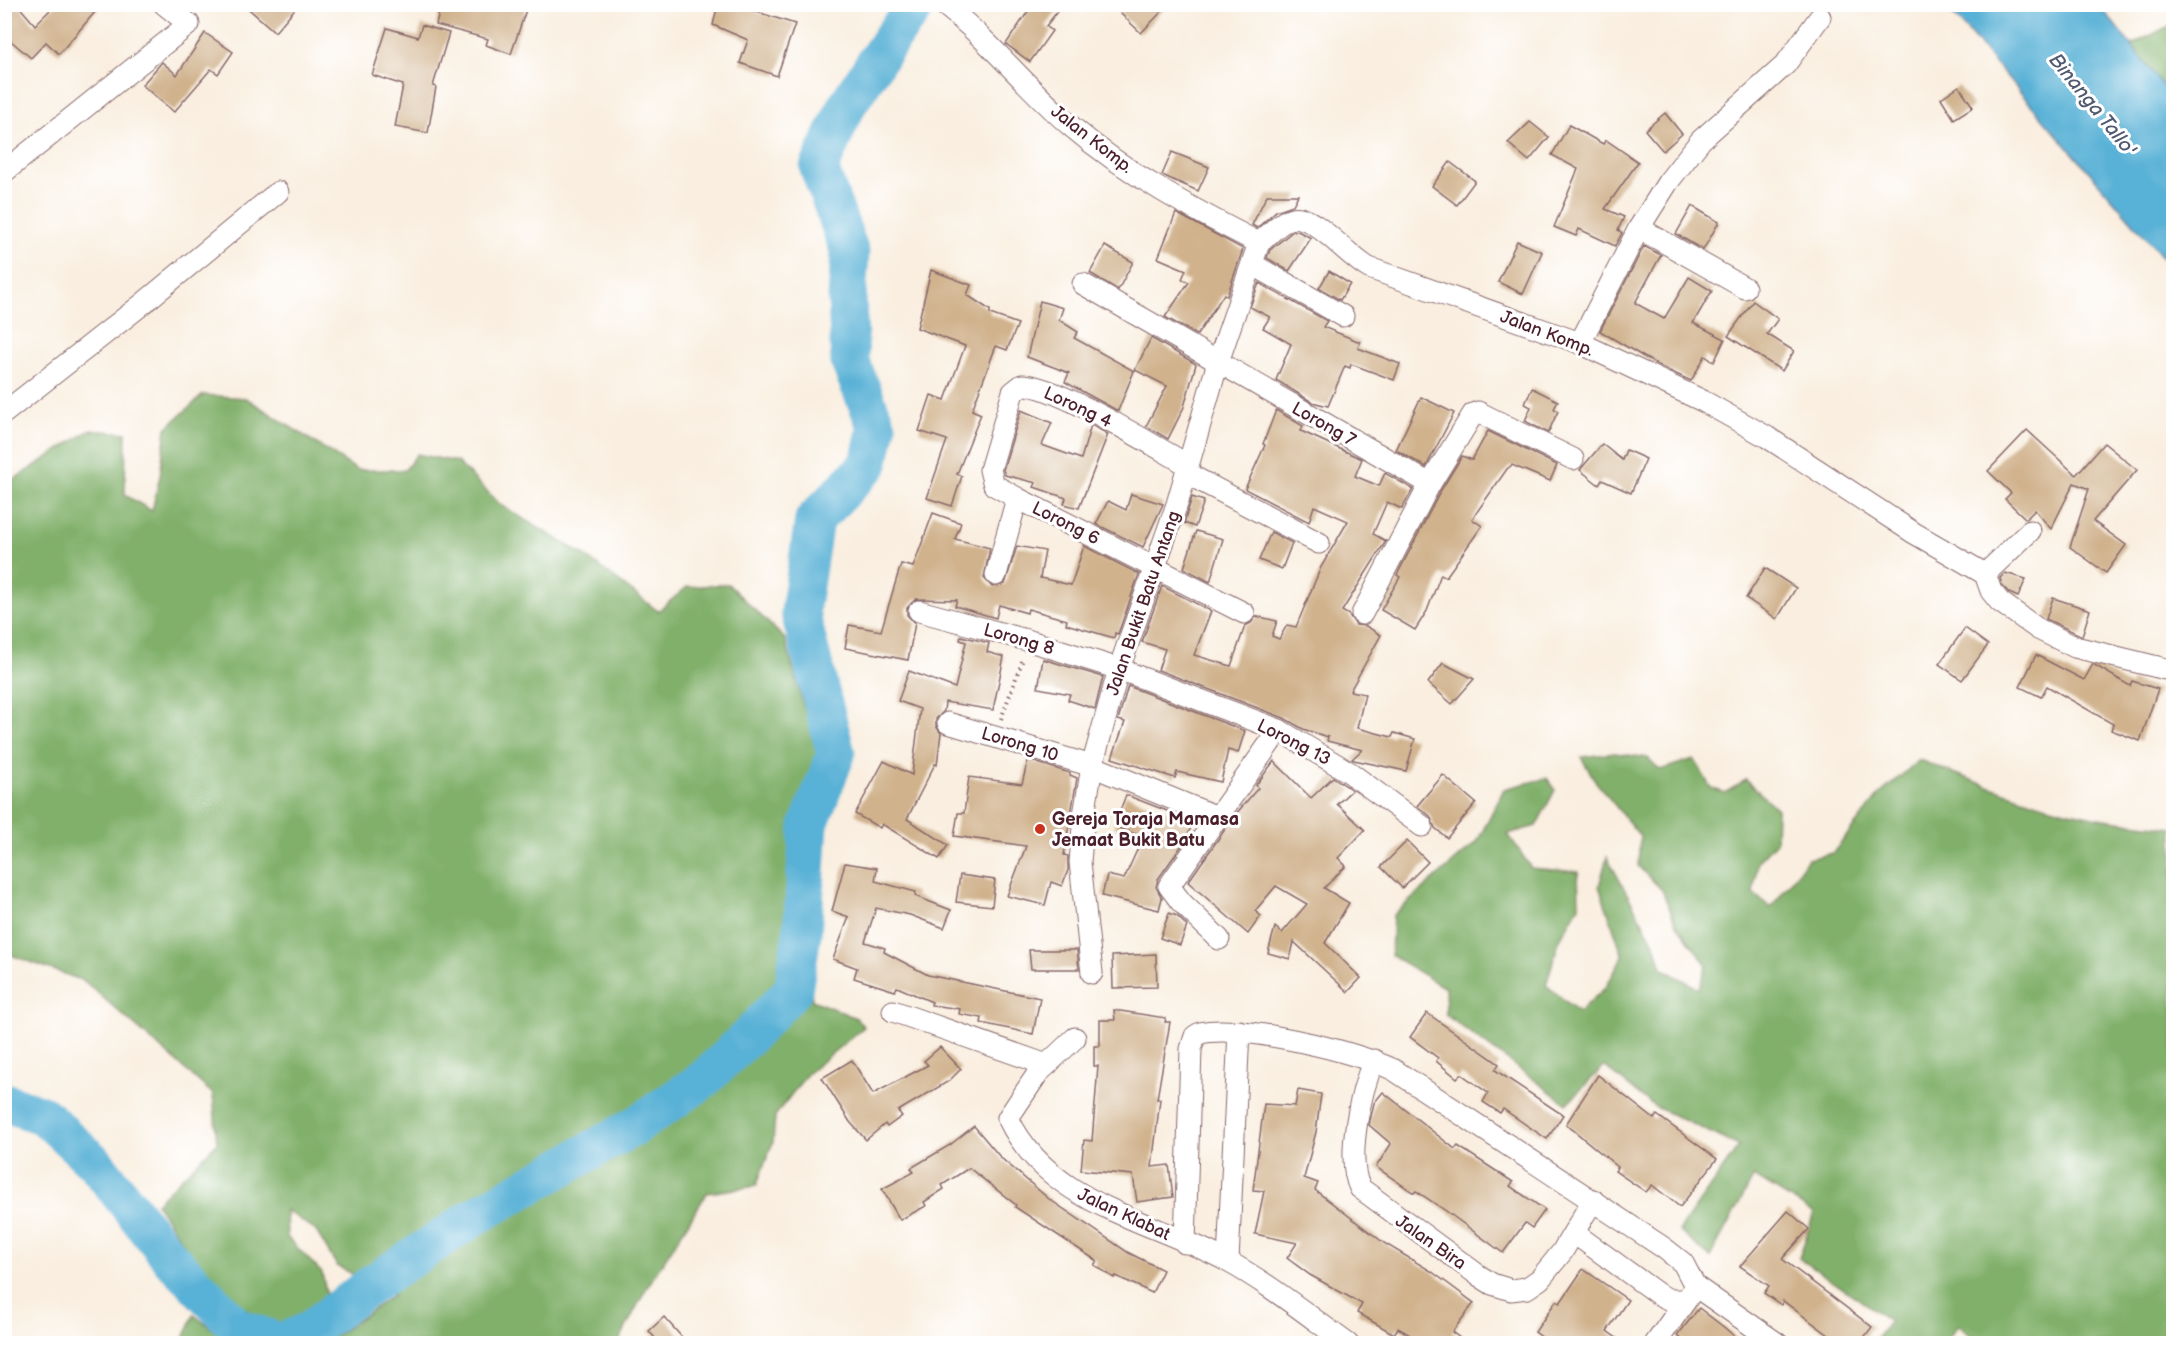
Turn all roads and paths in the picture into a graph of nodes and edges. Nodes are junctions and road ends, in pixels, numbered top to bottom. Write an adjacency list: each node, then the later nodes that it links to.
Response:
1 (164, 4): 4 (street)
2 (943, 4): 7 (street, Jalan Komp.)
3 (1820, 17): 6 (street)
4 (4, 172)
5 (278, 192): 14 (street)
6 (1639, 228): 10 (street); 12 (street)
7 (1259, 243): 8 (street, Jalan Bukit Batu Antang); 12 (street, Jalan Komp.)
8 (1252, 264): 11 (street); 13 (street, Jalan Bukit Batu Antang)
9 (1083, 284): 13 (street, Lorong 7)
10 (1745, 288)
11 (1343, 316)
12 (1580, 343): 22 (street, Jalan Komp.)
13 (1218, 362): 16 (street, Jalan Bukit Batu Antang); 17 (street, Lorong 7)
14 (4, 413)
15 (1573, 459): 17 (street)
16 (1187, 469): 18 (street, Lorong 4); 20 (street); 21 (street, Jalan Bukit Batu Antang)
17 (1430, 484): 26 (street)
18 (1017, 498): 21 (street, Lorong 6); 23 (street, Lorong 6)
19 (2030, 531): 22 (street)
20 (1319, 543)
21 (1154, 568): 25 (street, Lorong 6); 28 (street, Jalan Bukit Batu Antang)
22 (1985, 574): 29 (street)
23 (996, 575)
24 (919, 611): 27 (street, Lorong 8)
25 (1244, 613)
26 (1362, 614)
27 (1030, 640): 28 (street, Lorong 8); 32 (path)
28 (1119, 669): 31 (street, Lorong 13); 33 (street, Jalan Bukit Batu Antang)
29 (2173, 669)
30 (948, 723): 32 (street, Lorong 10)
31 (1279, 730): 34 (street); 35 (street, Lorong 13)
32 (994, 737): 33 (street, Lorong 10)
33 (1092, 766): 34 (street, Lorong 10); 37 (street, Jalan Bukit Batu Antang)
34 (1217, 817): 36 (street)
35 (1422, 826)
36 (1219, 939)
37 (1092, 973)
38 (893, 1011): 42 (street)
39 (1239, 1031): 41 (street); 45 (street); 46 (street)
40 (1075, 1038): 42 (street, Jalan Klabat)
41 (1374, 1060): 43 (street); 44 (street, Jalan Bira)
42 (1047, 1065): 45 (street, Jalan Klabat)
43 (1593, 1200): 44 (street, Jalan Bira); 47 (street)
44 (1574, 1233): 47 (street)
45 (1185, 1243): 46 (street, Jalan Klabat)
46 (1228, 1261): 48 (street, Jalan Klabat)
47 (1691, 1293): 49 (street); 50 (street)
48 (1343, 1342)
49 (1655, 1344)
50 (1778, 1344)

